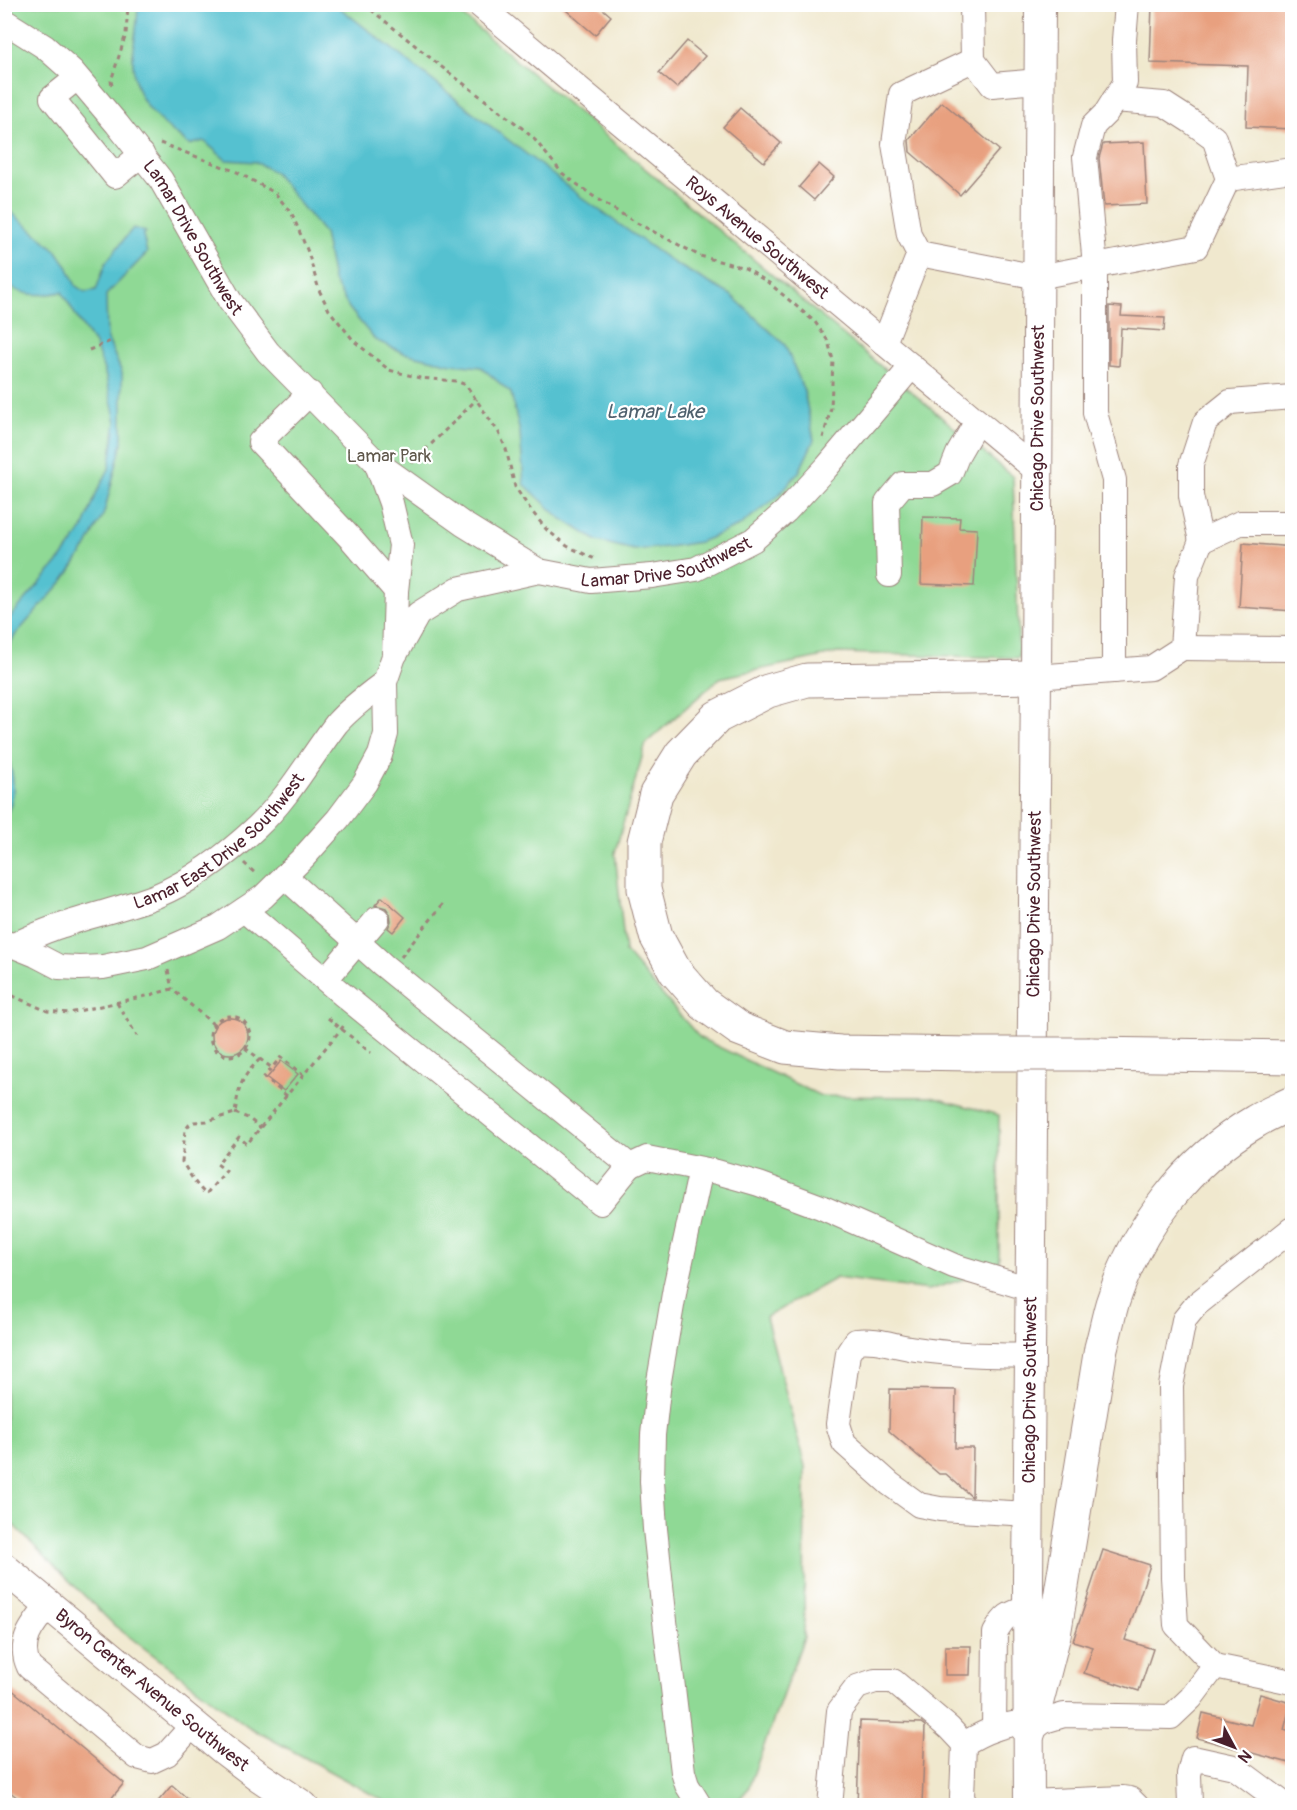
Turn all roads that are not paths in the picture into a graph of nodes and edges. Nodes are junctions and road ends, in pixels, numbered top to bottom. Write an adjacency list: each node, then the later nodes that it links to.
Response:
1 (478, 4): 16 (street, Roys Avenue Southwest)
2 (972, 4): 6 (street)
3 (1040, 4): 8 (main road, Chicago Drive Southwest)
4 (1127, 4): 9 (street)
5 (4, 21): 7 (street, Lamar Drive Southwest)
6 (973, 60): 8 (street); 13 (street)
7 (77, 78): 10 (street, Lamar Drive Southwest); 10 (street)
8 (1039, 81): 15 (main road, Chicago Drive Southwest)
9 (1114, 100): 12 (street); 14 (street)
10 (149, 147): 18 (street, Lamar Drive Southwest)
11 (1293, 170): 12 (street)
12 (1228, 179): 14 (street)
13 (919, 254): 15 (street); 16 (street)
14 (1095, 266): 15 (street); 31 (street)
15 (1038, 277): 22 (main road, Chicago Drive Southwest)
16 (884, 343): 17 (street, Roys Avenue Southwest)
17 (912, 366): 20 (street, Roys Avenue Southwest); 25 (street, Lamar Drive Southwest)
18 (310, 393): 21 (street, Lamar Drive Southwest); 27 (street)
19 (1293, 397): 24 (street)
20 (977, 422): 22 (street, Roys Avenue Southwest); 26 (street)
21 (376, 462): 25 (street, Lamar Drive Southwest); 27 (street, Lamar Drive Southwest)
22 (1037, 471): 32 (main road, Chicago Drive Southwest)
23 (1293, 523): 24 (street)
24 (1201, 541): 28 (street)
25 (539, 571): 30 (street)
26 (889, 575)
27 (396, 591): 30 (street, Lamar Drive Southwest)
28 (1182, 648): 29 (street); 31 (street)
29 (1293, 649)
30 (394, 656): 33 (street, Lamar Drive Southwest)
31 (1114, 671): 32 (street)
32 (1036, 677): 41 (highway, bridge); 46 (main road, Chicago Drive Southwest)
33 (385, 682): 34 (street, Lamar Drive Southwest); 38 (street, Lamar East Drive Southwest)
34 (277, 883): 35 (street, Lamar Drive Southwest); 37 (street)
35 (244, 910): 39 (street, Lamar Drive Southwest); 40 (street)
36 (377, 919): 37 (street)
37 (356, 942): 40 (street); 43 (street)
38 (9, 944): 39 (street, Lamar East Drive Southwest)
39 (147, 958)
40 (326, 979): 43 (street)
41 (1293, 1057)
42 (1293, 1103): 55 (highway)
43 (630, 1166): 44 (street)
44 (701, 1169): 46 (street); 61 (street)
45 (1293, 1229): 52 (street)
46 (1030, 1289): 47 (main road, Chicago Drive Southwest)
47 (1030, 1356): 48 (main road, Chicago Drive Southwest); 48 (street)
48 (1029, 1514): 51 (main road, Chicago Drive Southwest)
49 (4, 1568): 50 (main road, Byron Center Avenue Southwest)
50 (49, 1605): 54 (main road, Byron Center Avenue Southwest); 54 (street)
51 (1028, 1608): 55 (main road, Chicago Drive Southwest); 56 (street)
52 (1215, 1666): 53 (street); 55 (street)
53 (1293, 1682)
54 (193, 1725): 60 (main road, Byron Center Avenue Southwest)
55 (1029, 1727): 56 (street); 59 (main road, Chicago Drive Southwest)
56 (994, 1729): 57 (street)
57 (964, 1744): 62 (street); 63 (street)
58 (1095, 1802): 59 (street); 64 (street)
59 (1029, 1804)
60 (303, 1806)
61 (700, 1806)
62 (830, 1806)
63 (966, 1806)
64 (1137, 1806)
65 (1190, 1806): 66 (street)
66 (1289, 1806)

